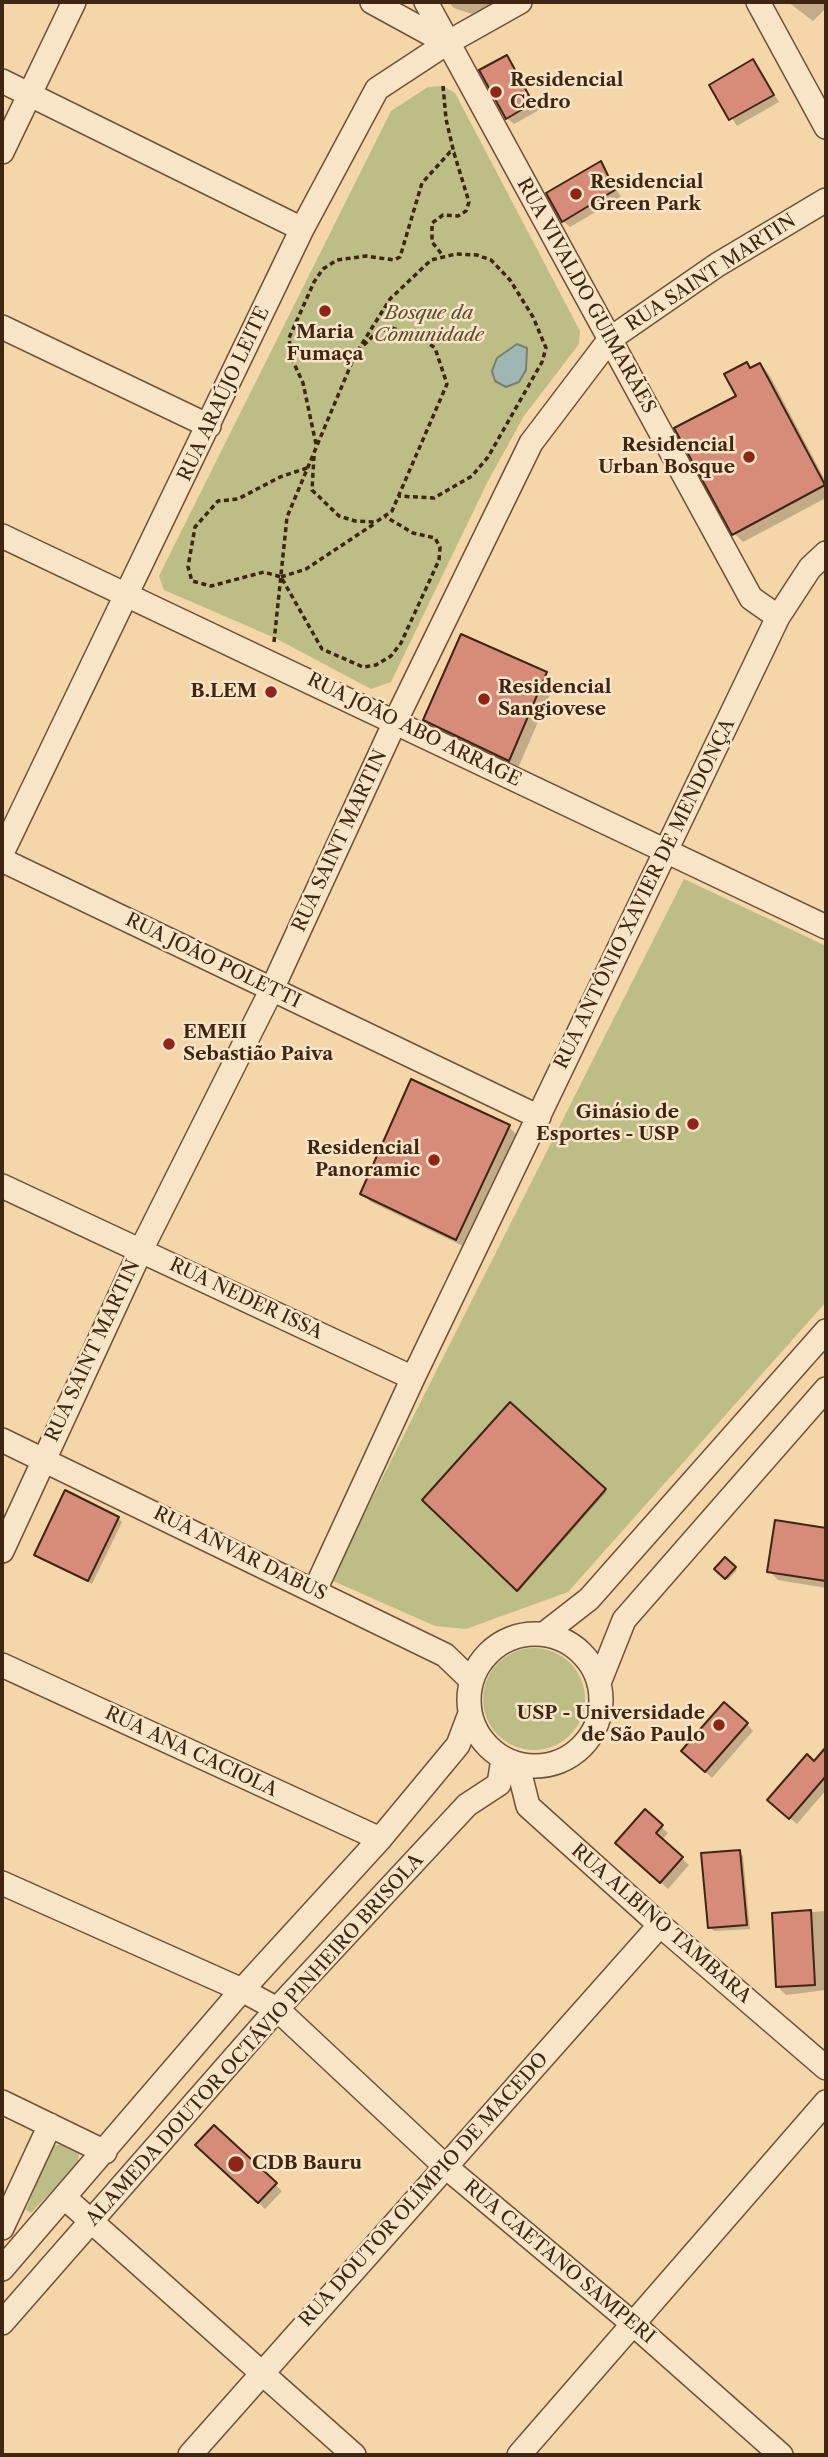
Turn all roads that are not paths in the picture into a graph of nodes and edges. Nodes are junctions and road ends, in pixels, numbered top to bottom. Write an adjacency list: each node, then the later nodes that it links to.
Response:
1 (74, 2): 8 (street)
2 (372, 2): 6 (street)
3 (426, 2): 6 (street, RUA VIVALDO GUIMARÃES)
4 (520, 2): 6 (street, RUA ARAÚJO LEITE)
5 (758, 2): 9 (street)
6 (447, 43): 12 (street, RUA ARAÚJO LEITE); 14 (street, RUA VIVALDO GUIMARÃES)
7 (2, 81): 8 (street)
8 (29, 94): 10 (street); 12 (street)
9 (826, 127)
10 (2, 152)
11 (826, 200): 14 (street, RUA SAINT MARTIN)
12 (302, 229): 15 (street, RUA ARAÚJO LEITE)
13 (2, 327): 15 (street)
14 (610, 339): 19 (street, RUA VIVALDO GUIMARÃES); 20 (street, RUA SAINT MARTIN)
15 (209, 426): 18 (street, RUA ARAÚJO LEITE)
16 (2, 536): 18 (street, RUA JOÃO ABO ARRAGE)
17 (826, 553): 19 (street, RUA ANTÔNIO XAVIER DE MENDONÇA)
18 (128, 595): 20 (street, RUA JOÃO ABO ARRAGE); 22 (street, RUA ARAÚJO LEITE)
19 (778, 617): 21 (street, RUA ANTÔNIO XAVIER DE MENDONÇA)
20 (395, 722): 21 (street, RUA JOÃO ABO ARRAGE); 25 (street, RUA SAINT MARTIN)
21 (667, 850): 24 (street, RUA JOÃO ABO ARRAGE); 26 (street, RUA ANTÔNIO XAVIER DE MENDONÇA)
22 (2, 853)
23 (2, 860): 25 (street, RUA JOÃO POLETTI)
24 (826, 927)
25 (272, 989): 26 (street, RUA JOÃO POLETTI); 28 (street, RUA SAINT MARTIN)
26 (539, 1117): 30 (street, RUA ANTÔNIO XAVIER DE MENDONÇA)
27 (2, 1186): 28 (street, RUA NEDER ISSA)
28 (141, 1250): 30 (street, RUA NEDER ISSA); 33 (street, RUA SAINT MARTIN)
29 (826, 1331): 36 (street)
30 (413, 1378): 35 (street, RUA ANTÔNIO XAVIER DE MENDONÇA)
31 (826, 1390): 39 (street)
32 (2, 1440): 33 (street, RUA ANVAR DABUS)
33 (42, 1459): 34 (street, RUA SAINT MARTIN); 35 (street, RUA ANVAR DABUS)
34 (2, 1551)
35 (315, 1590): 38 (street, RUA ANVAR DABUS)
36 (544, 1634): 38 (street); 39 (street)
37 (2, 1665): 42 (street, RUA ANA CACIOLA)
38 (471, 1680): 40 (street, ALAMEDA DOUTOR OCTÁVIO PINHEIRO BRISOLA)
39 (599, 1683): 41 (street)
40 (469, 1716): 41 (street); 42 (street, ALAMEDA DOUTOR OCTÁVIO PINHEIRO BRISOLA)
41 (511, 1763): 44 (street, RUA ALBINO TAMBARA); 46 (street, ALAMEDA DOUTOR OCTÁVIO PINHEIRO BRISOLA)
42 (380, 1839): 45 (street, ALAMEDA DOUTOR OCTÁVIO PINHEIRO BRISOLA)
43 (2, 1883): 45 (street, RUA CAETANO SAMPERI)
44 (660, 1926): 47 (street, RUA ALBINO TAMBARA); 52 (street, RUA DOUTOR OLÍMPIO DE MACEDO)
45 (242, 1990): 46 (street, RUA CAETANO SAMPERI); 51 (street, ALAMEDA DOUTOR OCTÁVIO PINHEIRO BRISOLA)
46 (277, 2009): 52 (street, RUA CAETANO SAMPERI); 54 (street, ALAMEDA DOUTOR OCTÁVIO PINHEIRO BRISOLA)
47 (826, 2068)
48 (2, 2102): 50 (street)
49 (826, 2102): 58 (street)
50 (50, 2125): 51 (street); 55 (street)
51 (105, 2152): 53 (street, ALAMEDA DOUTOR OCTÁVIO PINHEIRO BRISOLA)
52 (446, 2167): 58 (street, RUA CAETANO SAMPERI); 59 (street, RUA DOUTOR OLÍMPIO DE MACEDO)
53 (65, 2197): 54 (street); 56 (street, ALAMEDA DOUTOR OCTÁVIO PINHEIRO BRISOLA)
54 (91, 2223): 57 (street, ALAMEDA DOUTOR OCTÁVIO PINHEIRO BRISOLA); 59 (street)
55 (2, 2228)
56 (2, 2269)
57 (2, 2323)
58 (632, 2323): 62 (street); 63 (street, RUA CAETANO SAMPERI)
59 (262, 2371): 60 (street, RUA DOUTOR OLÍMPIO DE MACEDO); 61 (street)
60 (190, 2455)
61 (354, 2455)
62 (519, 2455)
63 (781, 2455)

